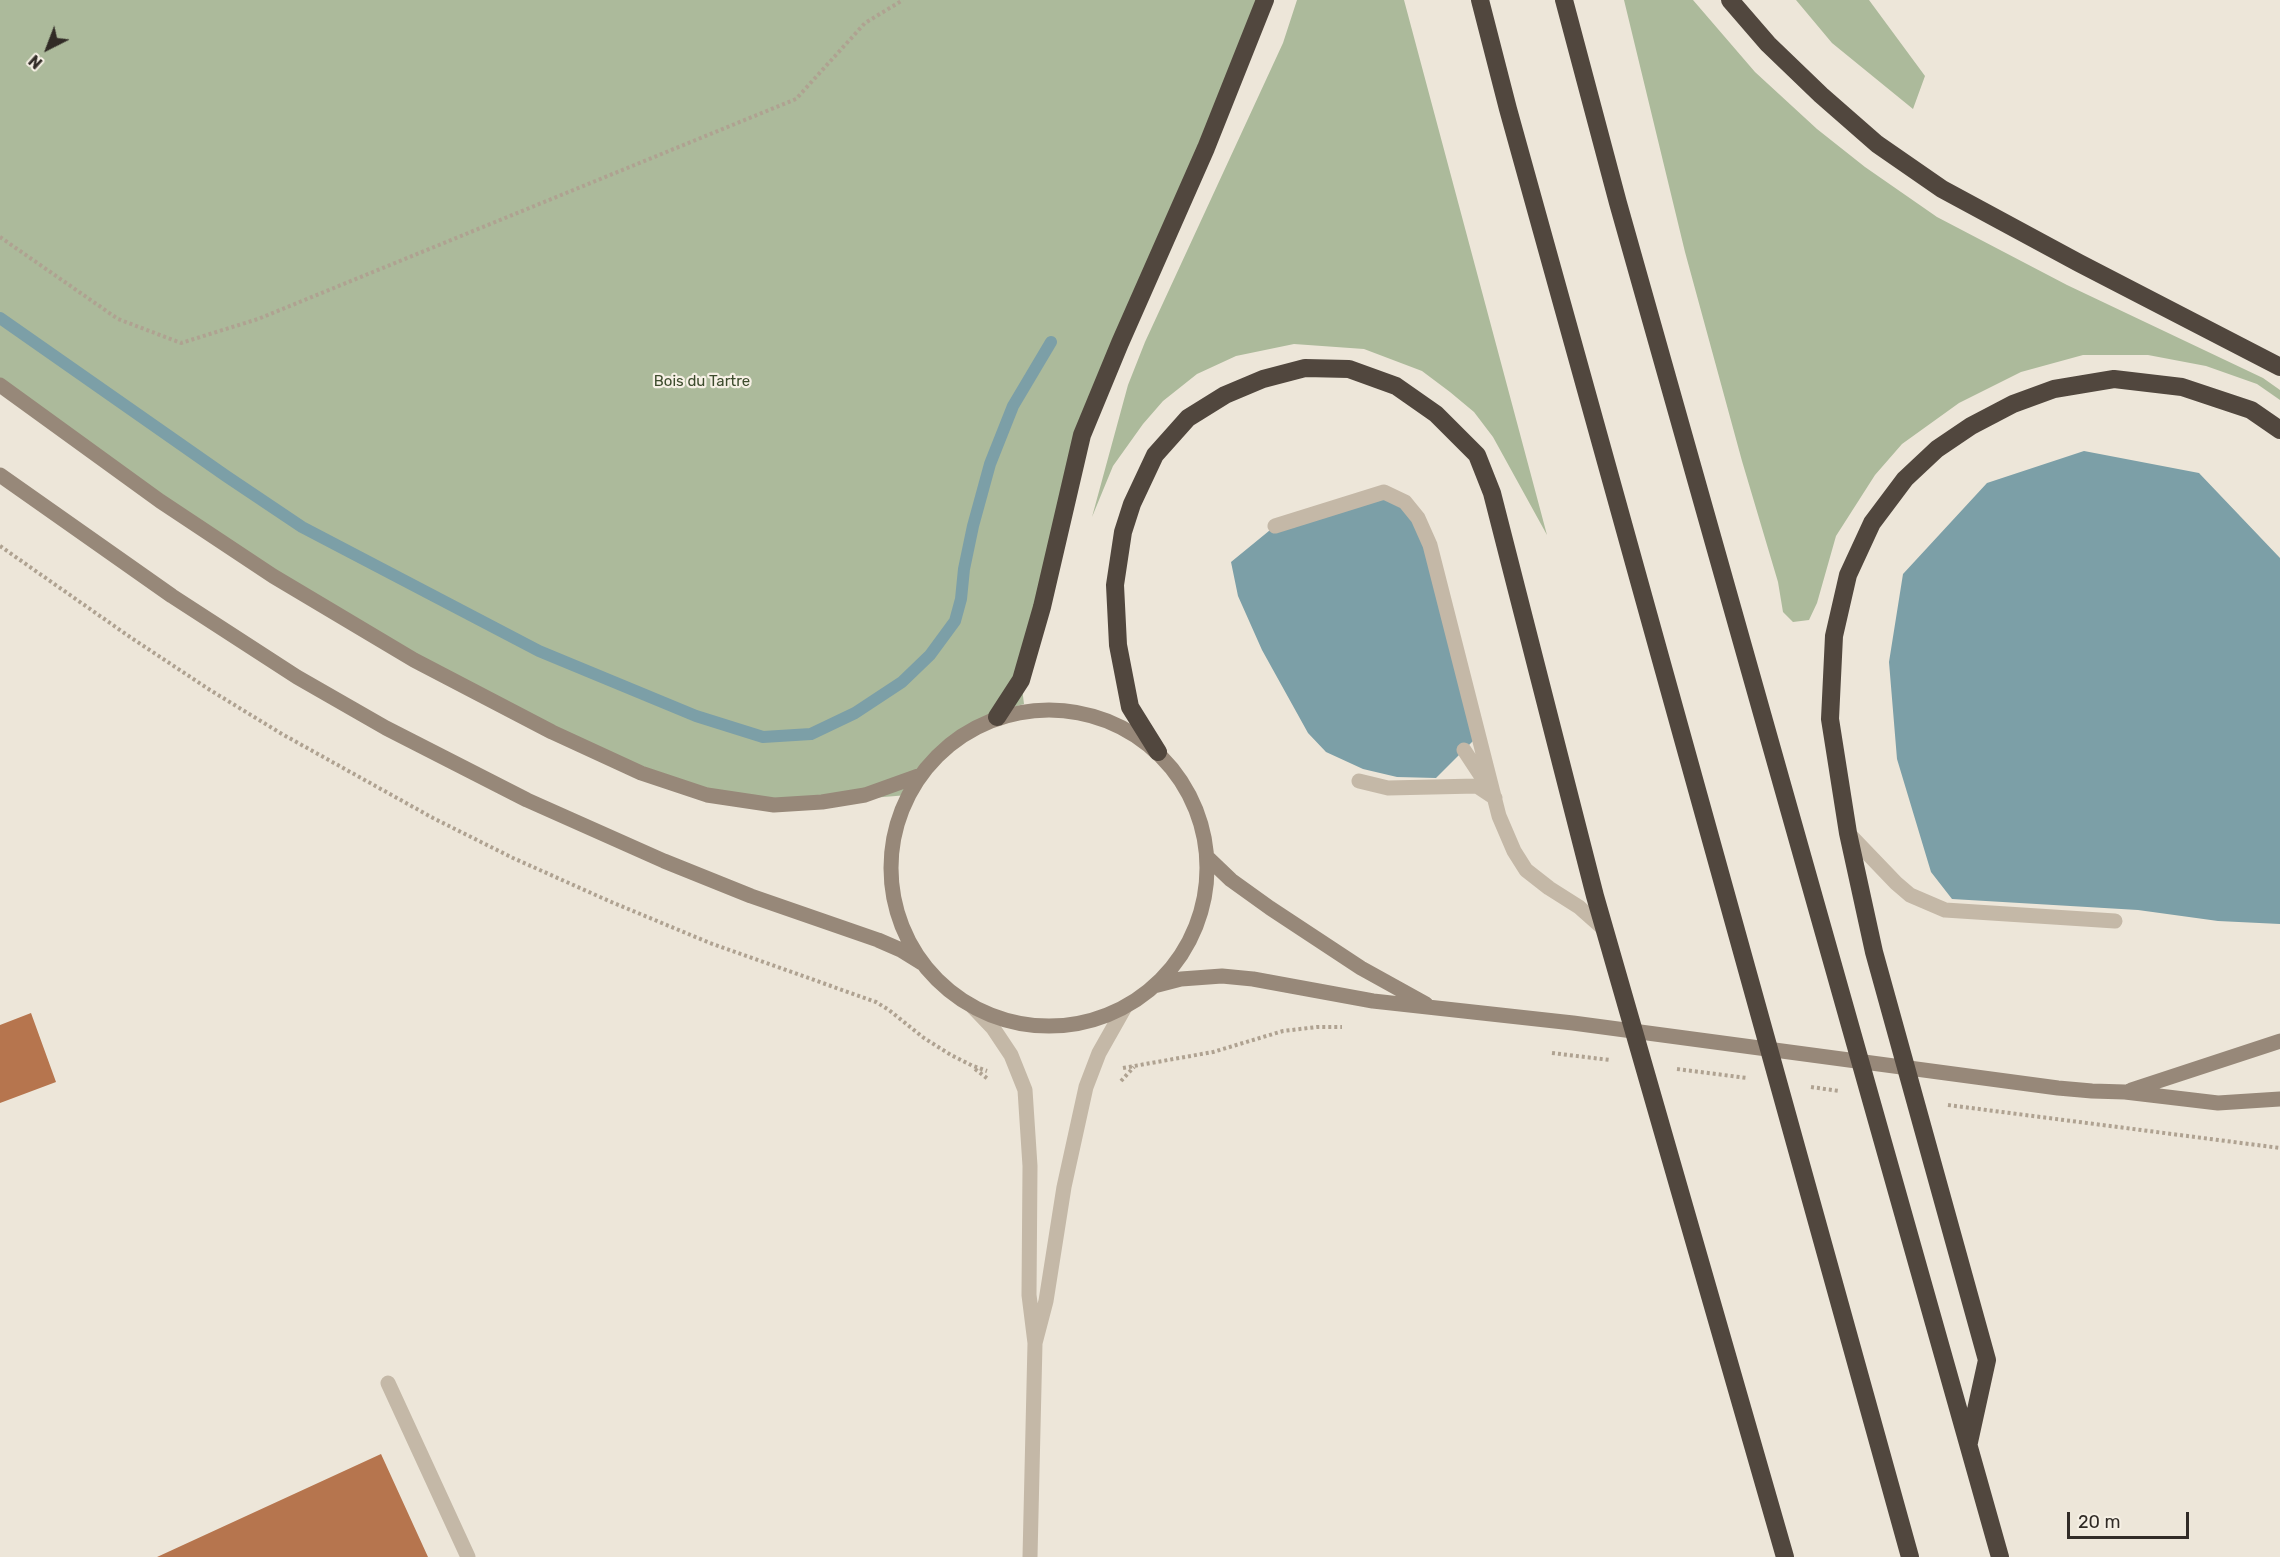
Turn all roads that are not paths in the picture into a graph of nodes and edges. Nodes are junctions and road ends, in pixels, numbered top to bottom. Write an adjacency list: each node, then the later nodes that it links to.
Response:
1 (1265, 0): 10 (highway)
2 (1480, 0): 34 (highway)
3 (1564, 0): 30 (highway)
4 (1730, 0): 5 (highway)
5 (2280, 367)
6 (0, 385): 13 (main road)
7 (2280, 430): 16 (highway)
8 (0, 475): 20 (main road)
9 (1275, 526): 15 (street)
10 (997, 717): 12 (main road); 13 (main road)
11 (1464, 750): 15 (street)
12 (1158, 752): 17 (main road); 19 (highway)
13 (918, 776): 20 (main road)
14 (1359, 781): 15 (street)
15 (1495, 798): 19 (street)
16 (1848, 833): 18 (street); 30 (highway)
17 (1208, 858): 21 (main road); 24 (main road)
18 (2115, 921)
19 (1605, 930): 33 (highway)
20 (922, 963): 22 (main road)
21 (1154, 986): 23 (main road); 24 (main road)
22 (973, 1007): 23 (main road); 28 (street)
23 (1125, 1007): 28 (street)
24 (1434, 1009): 26 (main road)
25 (2280, 1041): 26 (main road)
26 (2125, 1092): 27 (main road)
27 (2280, 1099)
28 (1035, 1342): 32 (street)
29 (388, 1383): 31 (street)
30 (1968, 1444): 35 (highway)
31 (468, 1557)
32 (1030, 1557)
33 (1785, 1557)
34 (1910, 1557)
35 (2000, 1557)

